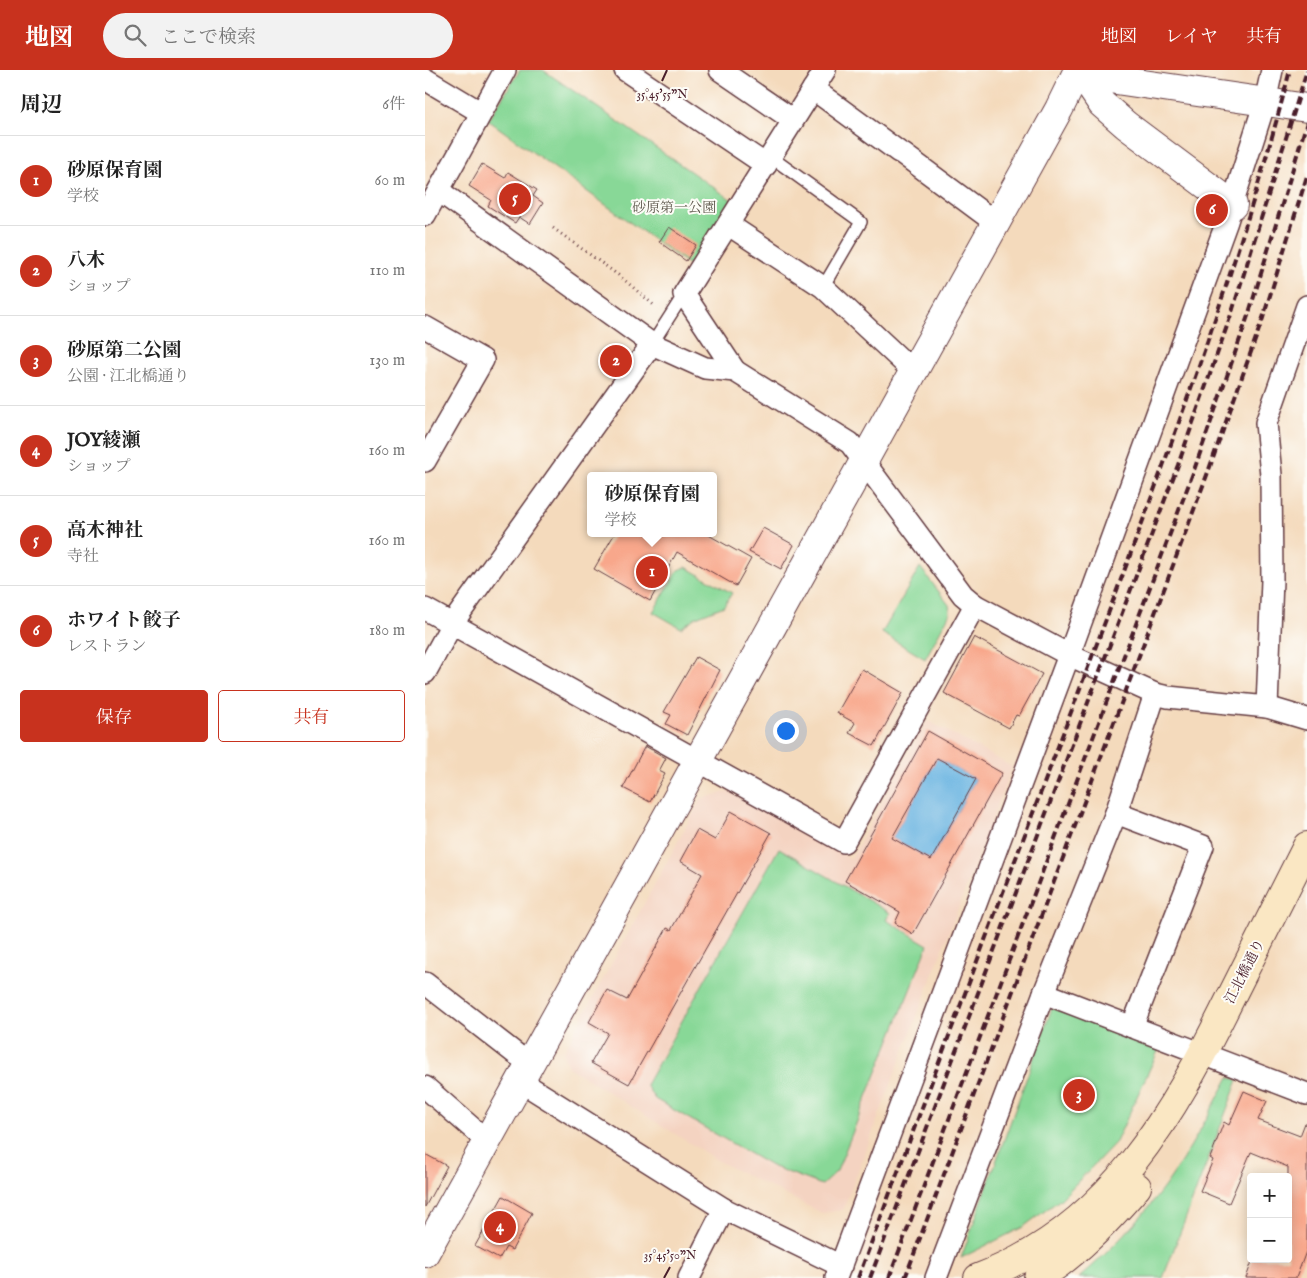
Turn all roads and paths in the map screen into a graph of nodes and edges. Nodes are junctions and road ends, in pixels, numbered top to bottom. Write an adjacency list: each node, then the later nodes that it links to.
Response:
1 (505, 70): 11 (street)
2 (625, 70): 13 (street)
3 (720, 70): 12 (street)
4 (825, 70): 8 (street)
5 (1079, 70): 9 (street); 15 (street); 17 (street)
6 (1272, 70): 9 (street)
7 (425, 79): 11 (street)
8 (813, 88): 12 (street); 17 (street)
9 (1265, 102): 10 (street); 15 (street)
10 (1307, 108)
11 (480, 112): 14 (street)
12 (793, 120): 13 (street)
13 (768, 161): 18 (street); 20 (lane)
14 (439, 191): 16 (street); 25 (street)
15 (1233, 205): 33 (street)
16 (425, 216)
17 (996, 223): 27 (street)
18 (729, 224): 20 (street); 21 (street)
19 (553, 228): 23 (path)
20 (823, 287): 27 (street)
21 (684, 294): 25 (lane); 26 (street)
22 (1307, 306): 36 (street)
23 (662, 312)
24 (425, 327): 29 (street)
25 (652, 344): 26 (street); 32 (street)
26 (735, 371): 28 (street)
27 (914, 372): 28 (street)
28 (864, 460): 30 (street); 38 (street)
29 (425, 461)
30 (975, 605): 33 (street); 38 (street)
31 (425, 609): 32 (street)
32 (452, 624): 34 (street); 38 (street)
33 (1069, 655): 35 (street); 52 (street)
34 (425, 673)
35 (1155, 694): 36 (street); 39 (street)
36 (1267, 707): 37 (street)
37 (1307, 719)
38 (699, 761): 45 (street)
39 (1116, 813): 42 (street); 43 (street)
40 (1307, 846): 44 (main road, 江北橋通り)
41 (425, 983): 45 (street)
42 (1044, 993): 43 (street); 54 (street)
43 (1132, 1027): 44 (street)
44 (1203, 1054): 47 (street); 48 (main road, 江北橋通り)
45 (525, 1072): 49 (street); 50 (street)
46 (425, 1087): 49 (street)
47 (1307, 1094)
48 (1180, 1096): 55 (main road, 江北橋通り); 56 (main road, 江北橋通り)
49 (487, 1141): 51 (street)
50 (724, 1209): 52 (street); 53 (street)
51 (425, 1253)
52 (839, 1272)
53 (689, 1278)
54 (936, 1278)
55 (978, 1278)
56 (1038, 1278)

